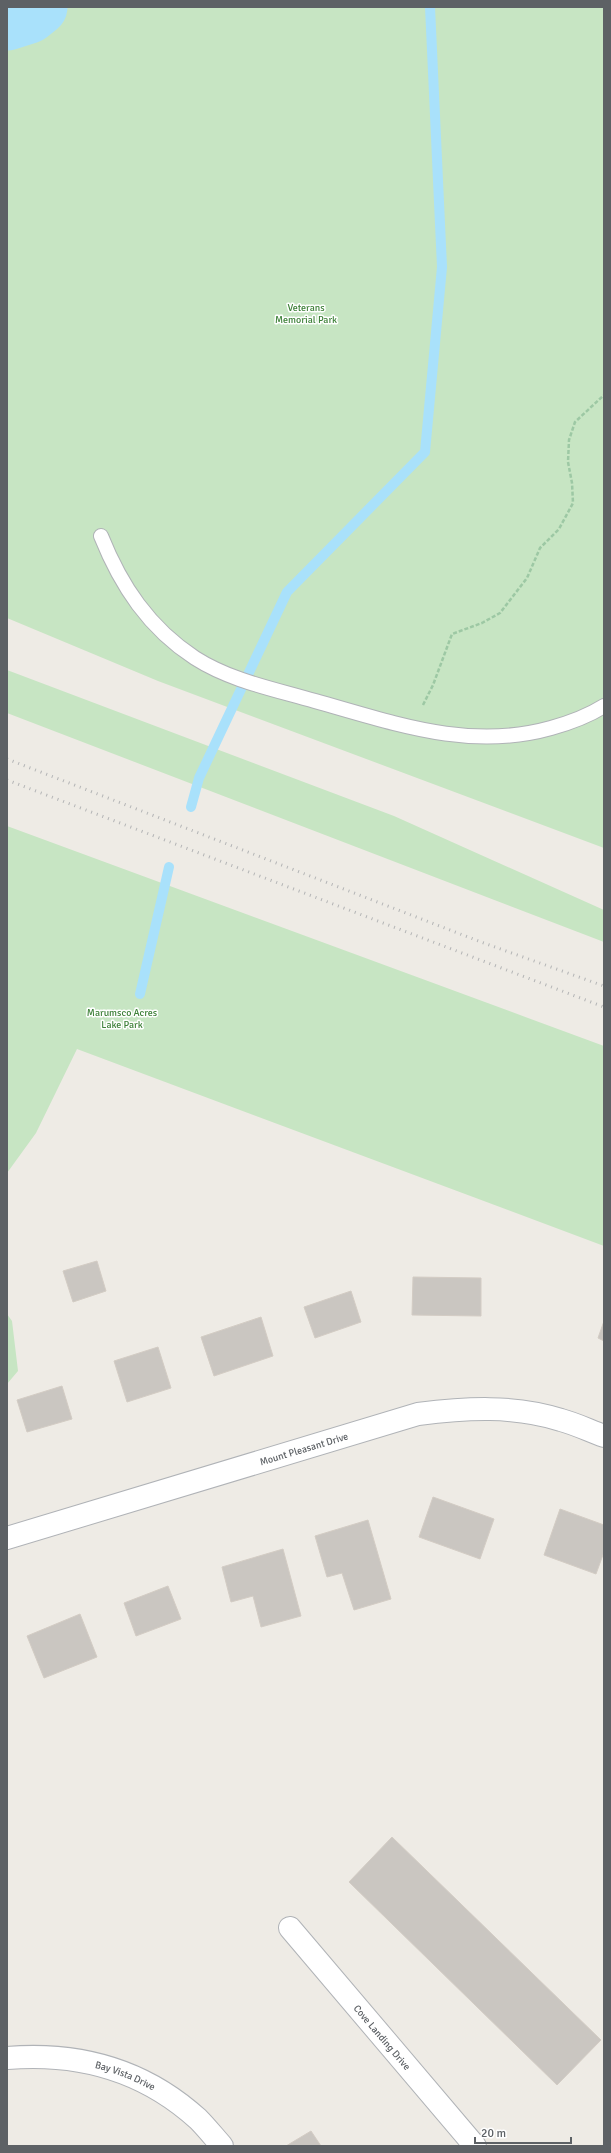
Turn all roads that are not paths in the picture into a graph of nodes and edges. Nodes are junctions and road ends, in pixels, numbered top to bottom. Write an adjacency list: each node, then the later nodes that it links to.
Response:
1 (101, 536): 2 (lane)
2 (604, 706)
3 (604, 1436): 4 (street, Mount Pleasant Drive)
4 (7, 1538)
5 (290, 1928): 8 (street, Cove Landing Drive)
6 (7, 2058): 7 (street, Bay Vista Drive)
7 (222, 2146)
8 (475, 2146)

